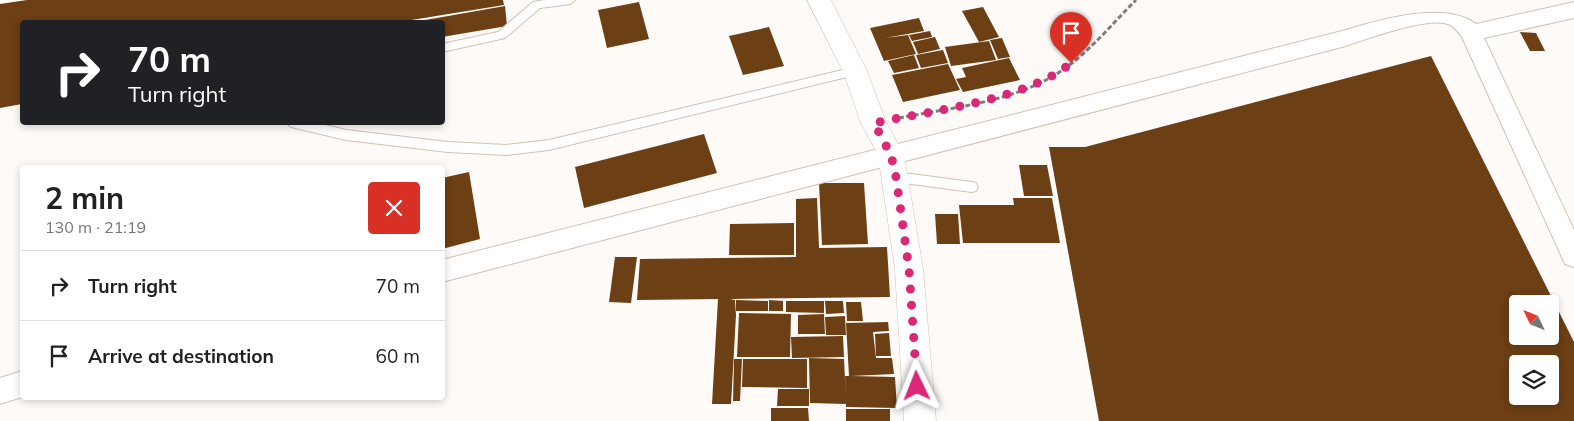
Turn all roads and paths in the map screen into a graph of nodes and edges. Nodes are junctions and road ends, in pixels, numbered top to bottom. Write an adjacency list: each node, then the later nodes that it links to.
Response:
1 (570, 0): 6 (lane)
2 (819, 0): 7 (main road)
3 (1136, 0): 8 (path)
4 (1574, 10): 5 (street)
5 (1471, 32): 10 (street); 12 (street)
6 (445, 47)
7 (855, 71): 8 (main road); 9 (lane)
8 (874, 123): 10 (main road)
9 (304, 125)
10 (893, 166): 11 (lane); 13 (street); 16 (main road)
11 (972, 187)
12 (1574, 256)
13 (445, 270)
14 (20, 385): 15 (street)
15 (0, 391)
16 (920, 421)

